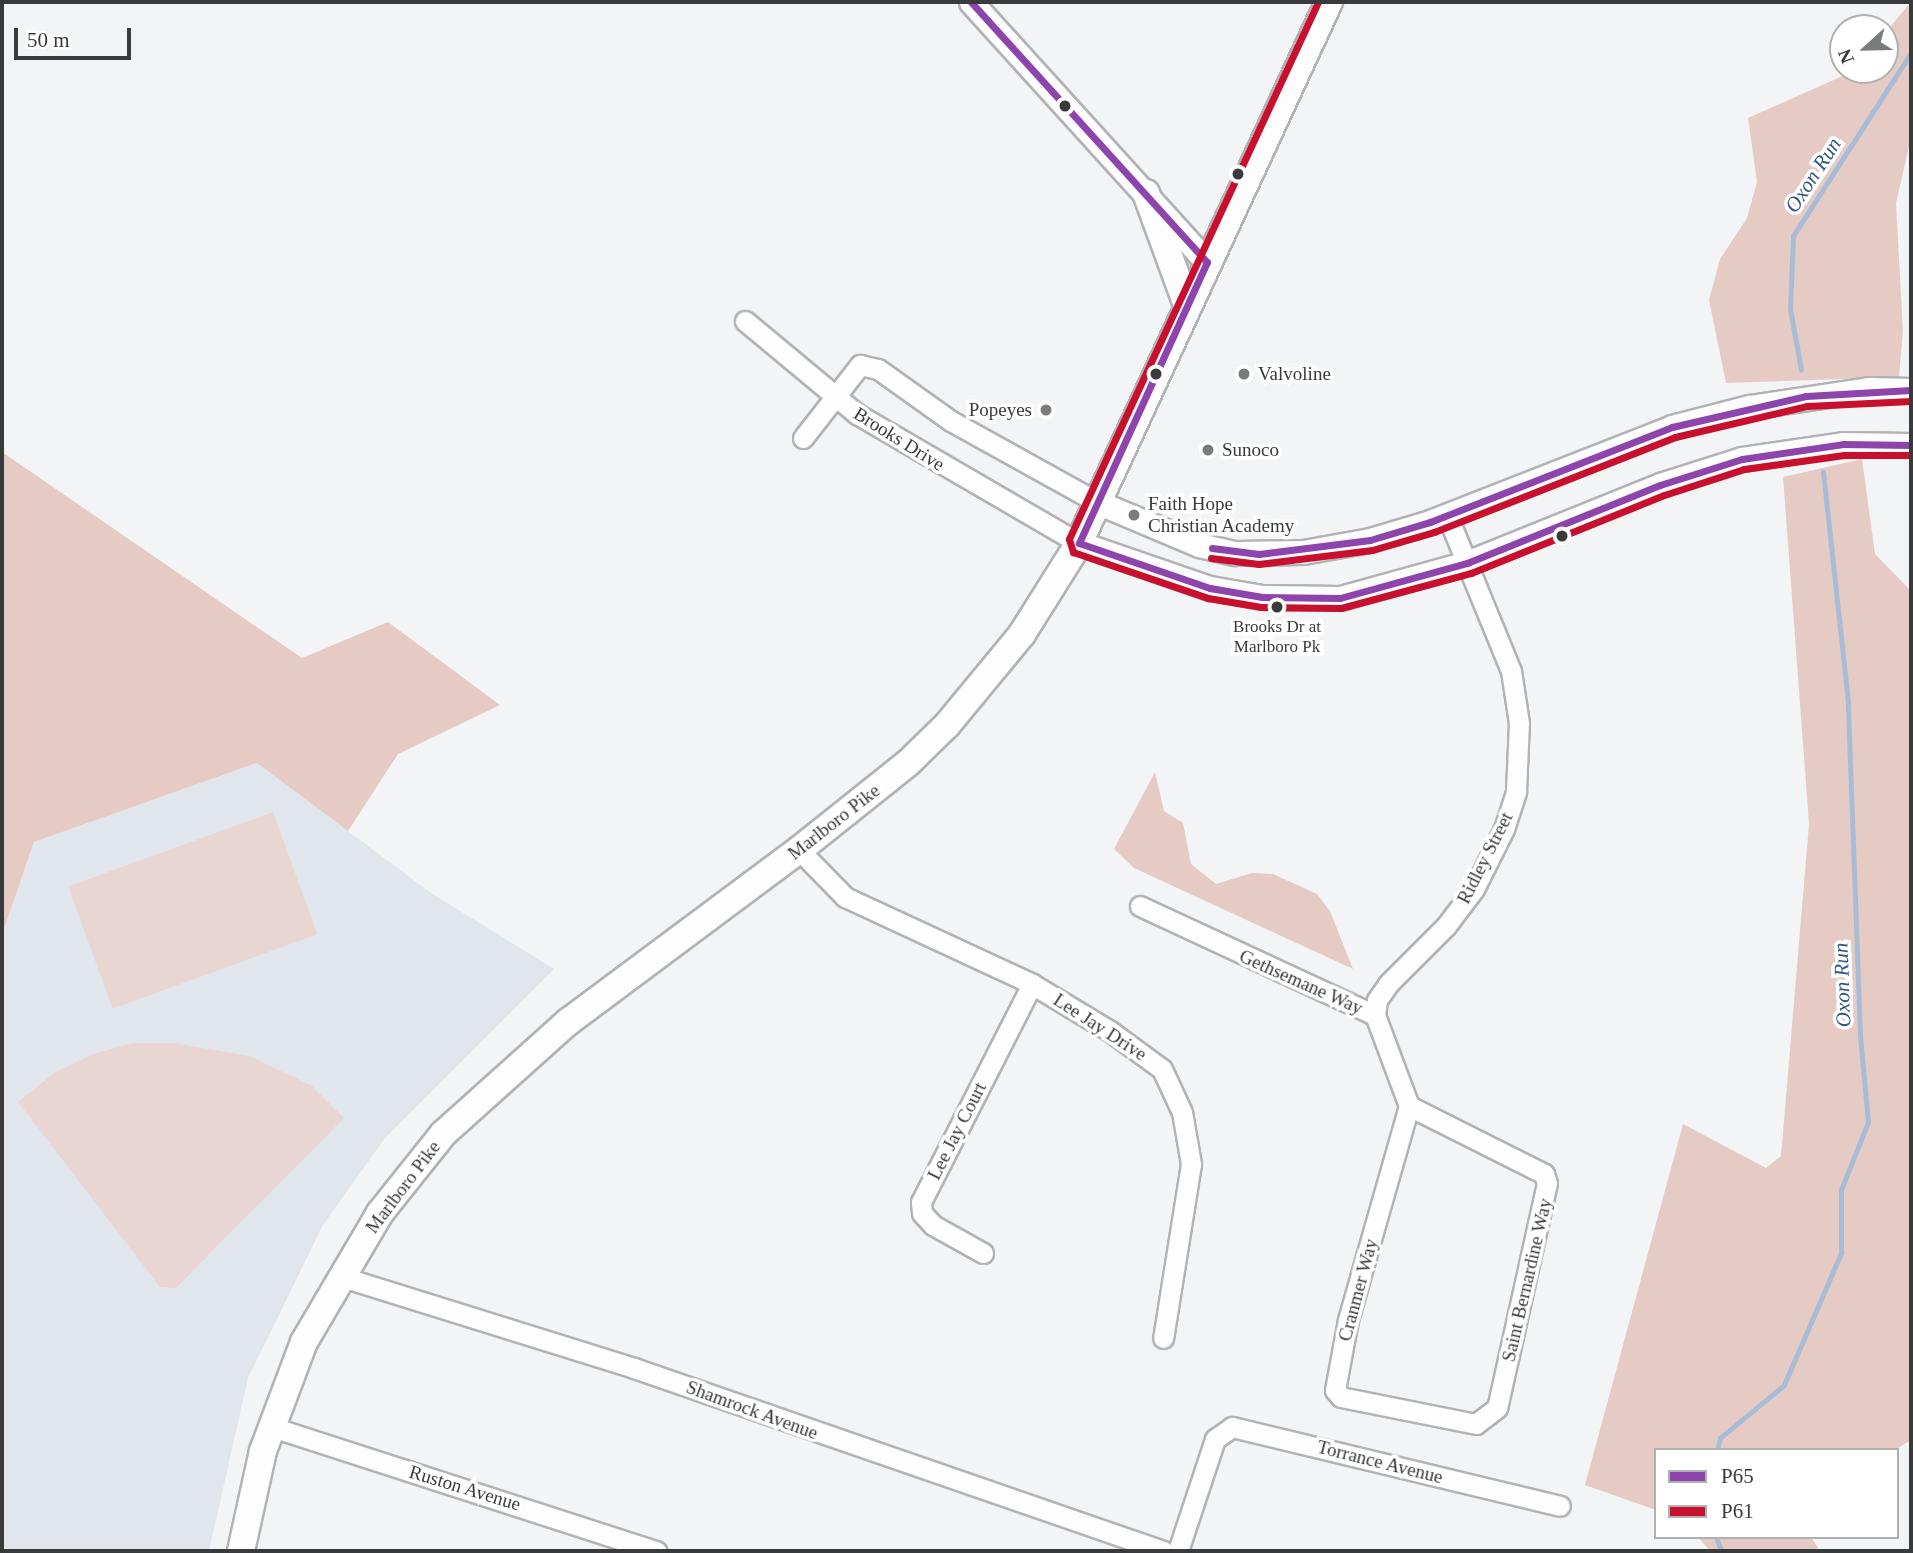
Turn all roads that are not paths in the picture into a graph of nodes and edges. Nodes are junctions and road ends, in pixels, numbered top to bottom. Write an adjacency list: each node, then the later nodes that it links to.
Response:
1 (971, 2): 3 (street)
2 (1329, 2): 4 (main road, Marlboro Pike)
3 (1146, 193): 4 (street); 5 (main road)
4 (1207, 262): 5 (main road, Marlboro Pike)
5 (1187, 305): 11 (main road, Marlboro Pike)
6 (745, 321): 8 (street)
7 (1911, 390): 12 (street, Brooks Drive)
8 (836, 399): 9 (street); 11 (street, Brooks Drive); 13 (street, Brooks Drive)
9 (803, 438)
10 (1911, 444): 14 (street, Brooks Drive)
11 (1097, 502): 12 (street, Brooks Drive); 13 (main road, Marlboro Pike)
12 (1447, 515): 14 (street, Ridley Street)
13 (1079, 543): 14 (street, Brooks Drive); 15 (main road, Marlboro Pike)
14 (1467, 563): 18 (street, Ridley Street)
15 (799, 850): 17 (street, Lee Jay Drive); 21 (main road, Marlboro Pike)
16 (1140, 906): 18 (street, Gethsemane Way)
17 (1032, 984): 20 (street, Lee Jay Court); 22 (street, Lee Jay Drive)
18 (1375, 1015): 19 (street, Gethsemane Way)
19 (1409, 1106): 23 (street, Cranmer Way); 23 (street, Saint Bernardine Way)
20 (983, 1253)
21 (339, 1276): 24 (main road, Marlboro Pike); 28 (street, Shamrock Avenue)
22 (1163, 1338)
23 (1419, 1413)
24 (272, 1427): 26 (main road, Marlboro Pike); 27 (street, Ruston Avenue)
25 (1560, 1506): 29 (street, Torrance Avenue)
26 (241, 1551)
27 (657, 1551)
28 (1163, 1551)
29 (1178, 1551)

